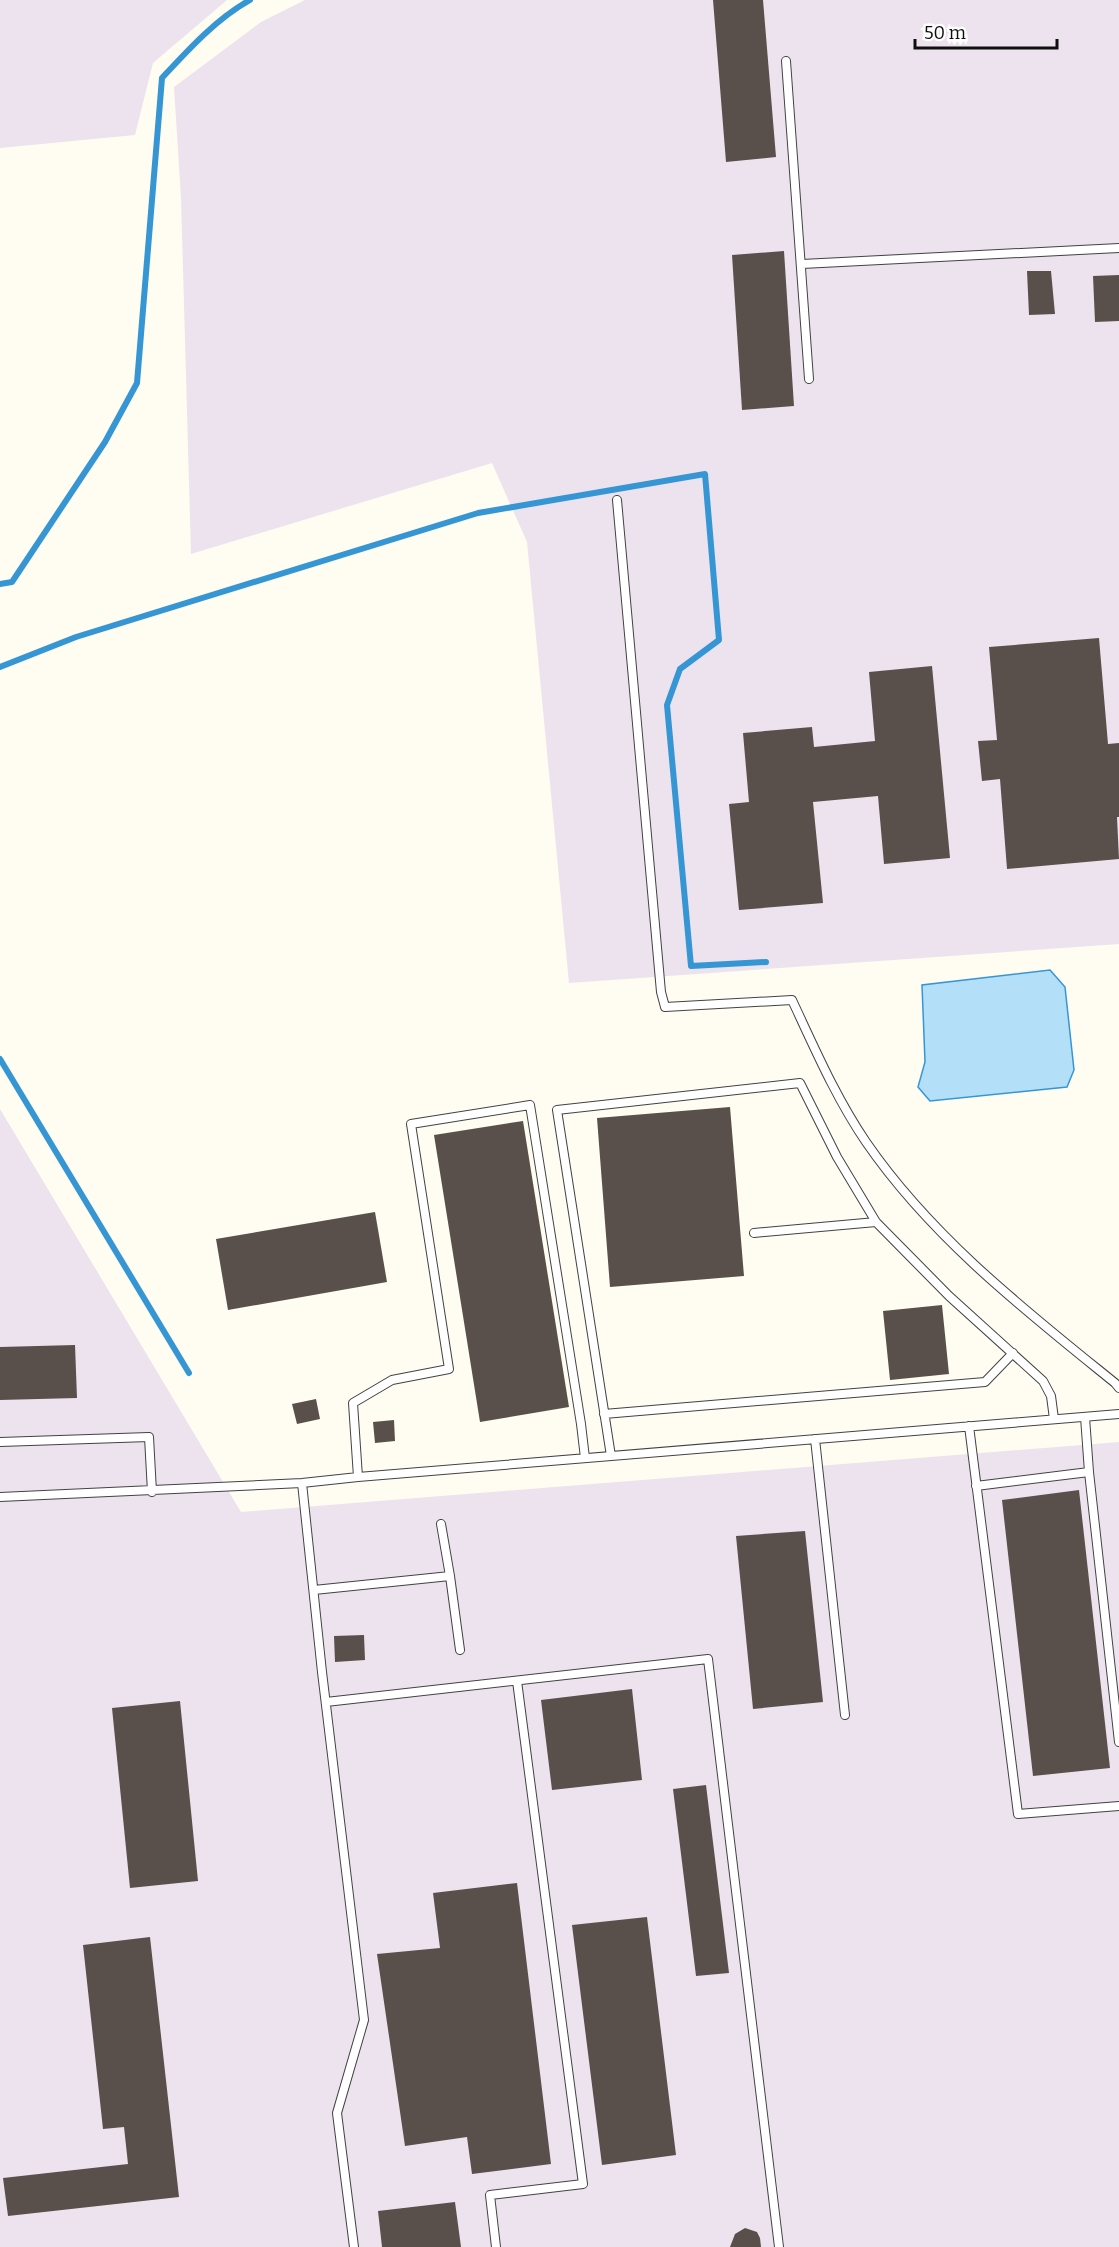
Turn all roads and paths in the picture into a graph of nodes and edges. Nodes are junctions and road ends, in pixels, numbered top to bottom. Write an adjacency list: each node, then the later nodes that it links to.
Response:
1 (786, 61): 3 (lane)
2 (1119, 248): 3 (lane)
3 (802, 264): 4 (lane)
4 (809, 379)
5 (616, 500): 9 (lane)
6 (876, 1222): 7 (lane); 8 (lane); 10 (lane)
7 (754, 1233)
8 (1013, 1353): 10 (lane); 13 (lane)
9 (1119, 1388)
10 (604, 1414): 17 (lane)
11 (1119, 1414): 12 (lane)
12 (1085, 1417): 13 (lane); 19 (lane)
13 (1054, 1419): 14 (lane)
14 (969, 1426): 15 (lane); 22 (lane)
15 (815, 1439): 17 (lane); 31 (lane)
16 (0, 1442): 23 (lane)
17 (611, 1456): 18 (lane)
18 (585, 1458): 20 (lane); 20 (lane)
19 (1089, 1472): 22 (lane); 32 (lane)
20 (358, 1477): 21 (lane)
21 (302, 1484): 23 (lane); 27 (lane)
22 (976, 1486): 33 (lane)
23 (152, 1492): 24 (lane)
24 (0, 1497)
25 (441, 1524): 26 (lane)
26 (450, 1576): 27 (lane); 28 (lane)
27 (314, 1590): 30 (lane)
28 (460, 1650)
29 (517, 1681): 30 (lane); 35 (lane); 36 (lane)
30 (326, 1702): 34 (lane)
31 (844, 1715)
32 (1119, 1742)
33 (1119, 1806)
34 (354, 2247)
35 (496, 2247)
36 (779, 2247)

